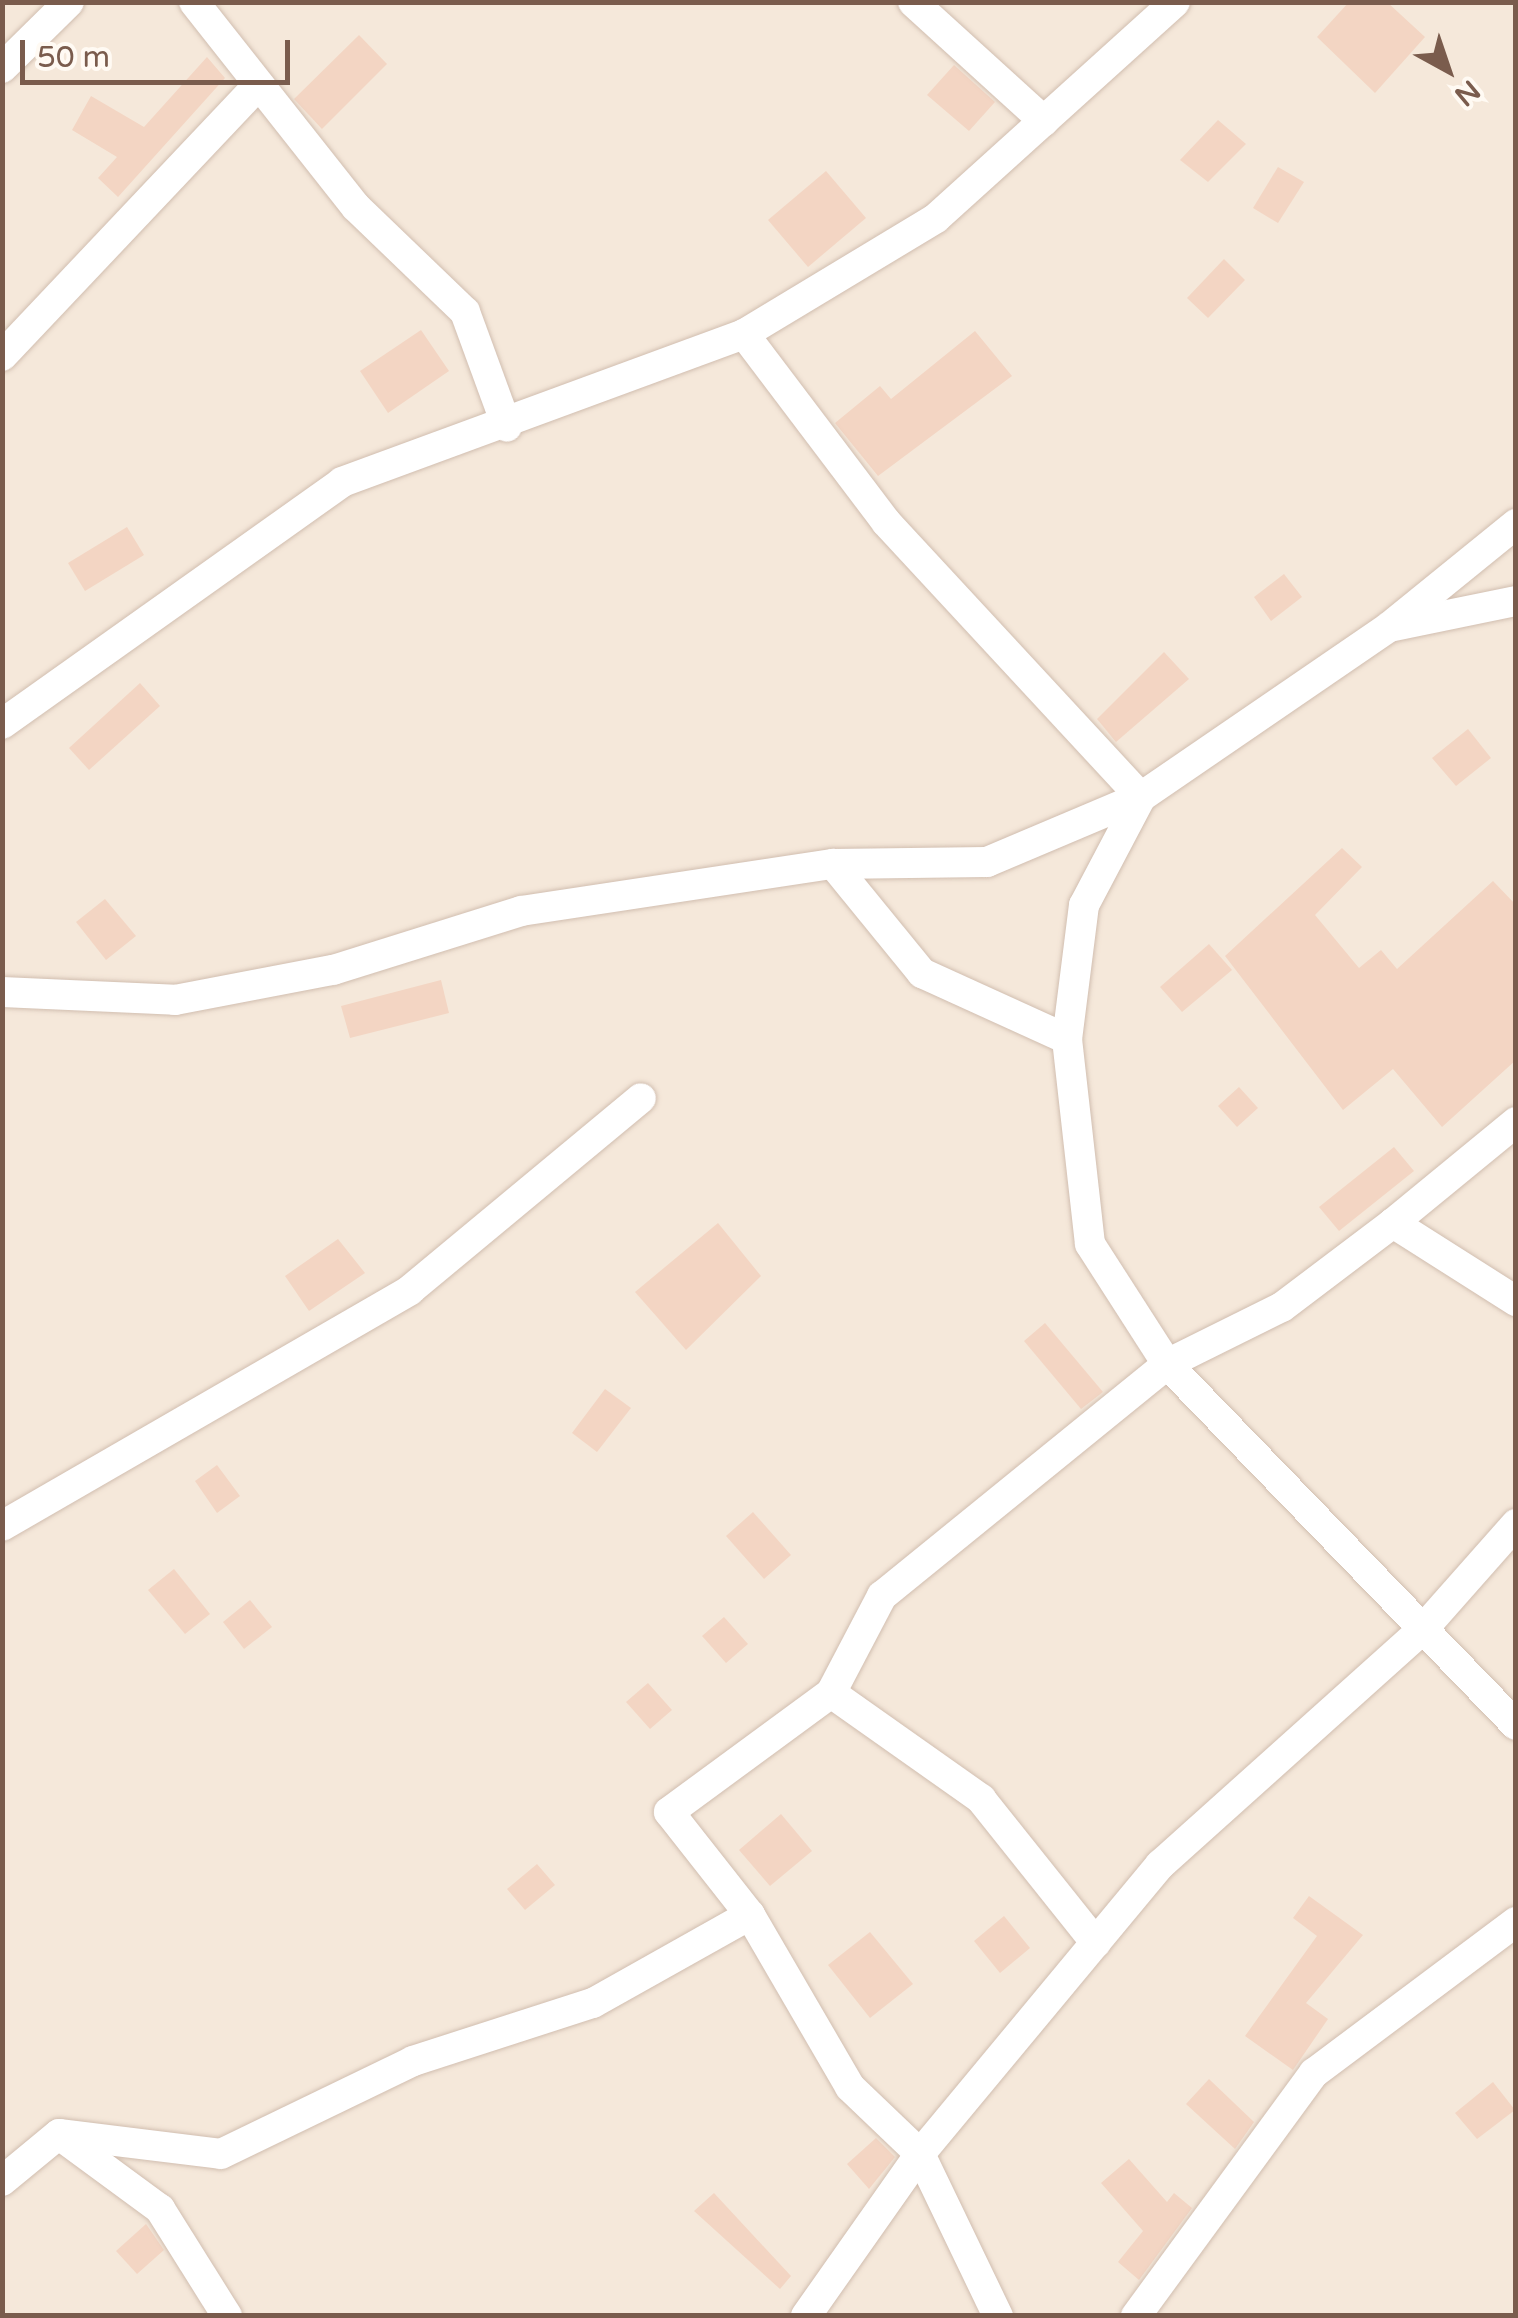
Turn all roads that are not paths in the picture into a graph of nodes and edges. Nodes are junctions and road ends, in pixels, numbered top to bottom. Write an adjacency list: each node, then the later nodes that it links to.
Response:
1 (69, 2): 5 (street)
2 (194, 2): 6 (street)
3 (913, 2): 7 (street)
4 (1175, 2): 7 (street)
5 (2, 68)
6 (258, 85): 9 (street); 10 (street)
7 (1044, 121): 8 (street)
8 (744, 334): 10 (street); 15 (street)
9 (2, 356)
10 (506, 428): 14 (street)
11 (1516, 524): 13 (street)
12 (1516, 602): 13 (street)
13 (1389, 627): 15 (street)
14 (2, 724)
15 (1141, 797): 16 (street); 18 (street)
16 (833, 864): 17 (street); 18 (street)
17 (2, 992)
18 (1067, 1039): 23 (street)
19 (641, 1098): 25 (street)
20 (1516, 1122): 21 (street)
21 (1393, 1223): 22 (street); 23 (street)
22 (1516, 1301)
23 (1166, 1364): 26 (street); 27 (street)
24 (1516, 1524): 26 (street)
25 (5, 1527)
26 (1424, 1628): 28 (street); 31 (street)
27 (831, 1693): 29 (street); 31 (street)
28 (1516, 1725)
29 (750, 1915): 32 (street); 33 (street)
30 (1516, 1922): 38 (street)
31 (1096, 1943): 33 (street)
32 (59, 2134): 34 (street); 35 (street)
33 (920, 2154): 36 (street); 37 (street)
34 (2, 2181)
35 (227, 2316)
36 (806, 2316)
37 (998, 2316)
38 (1136, 2316)

